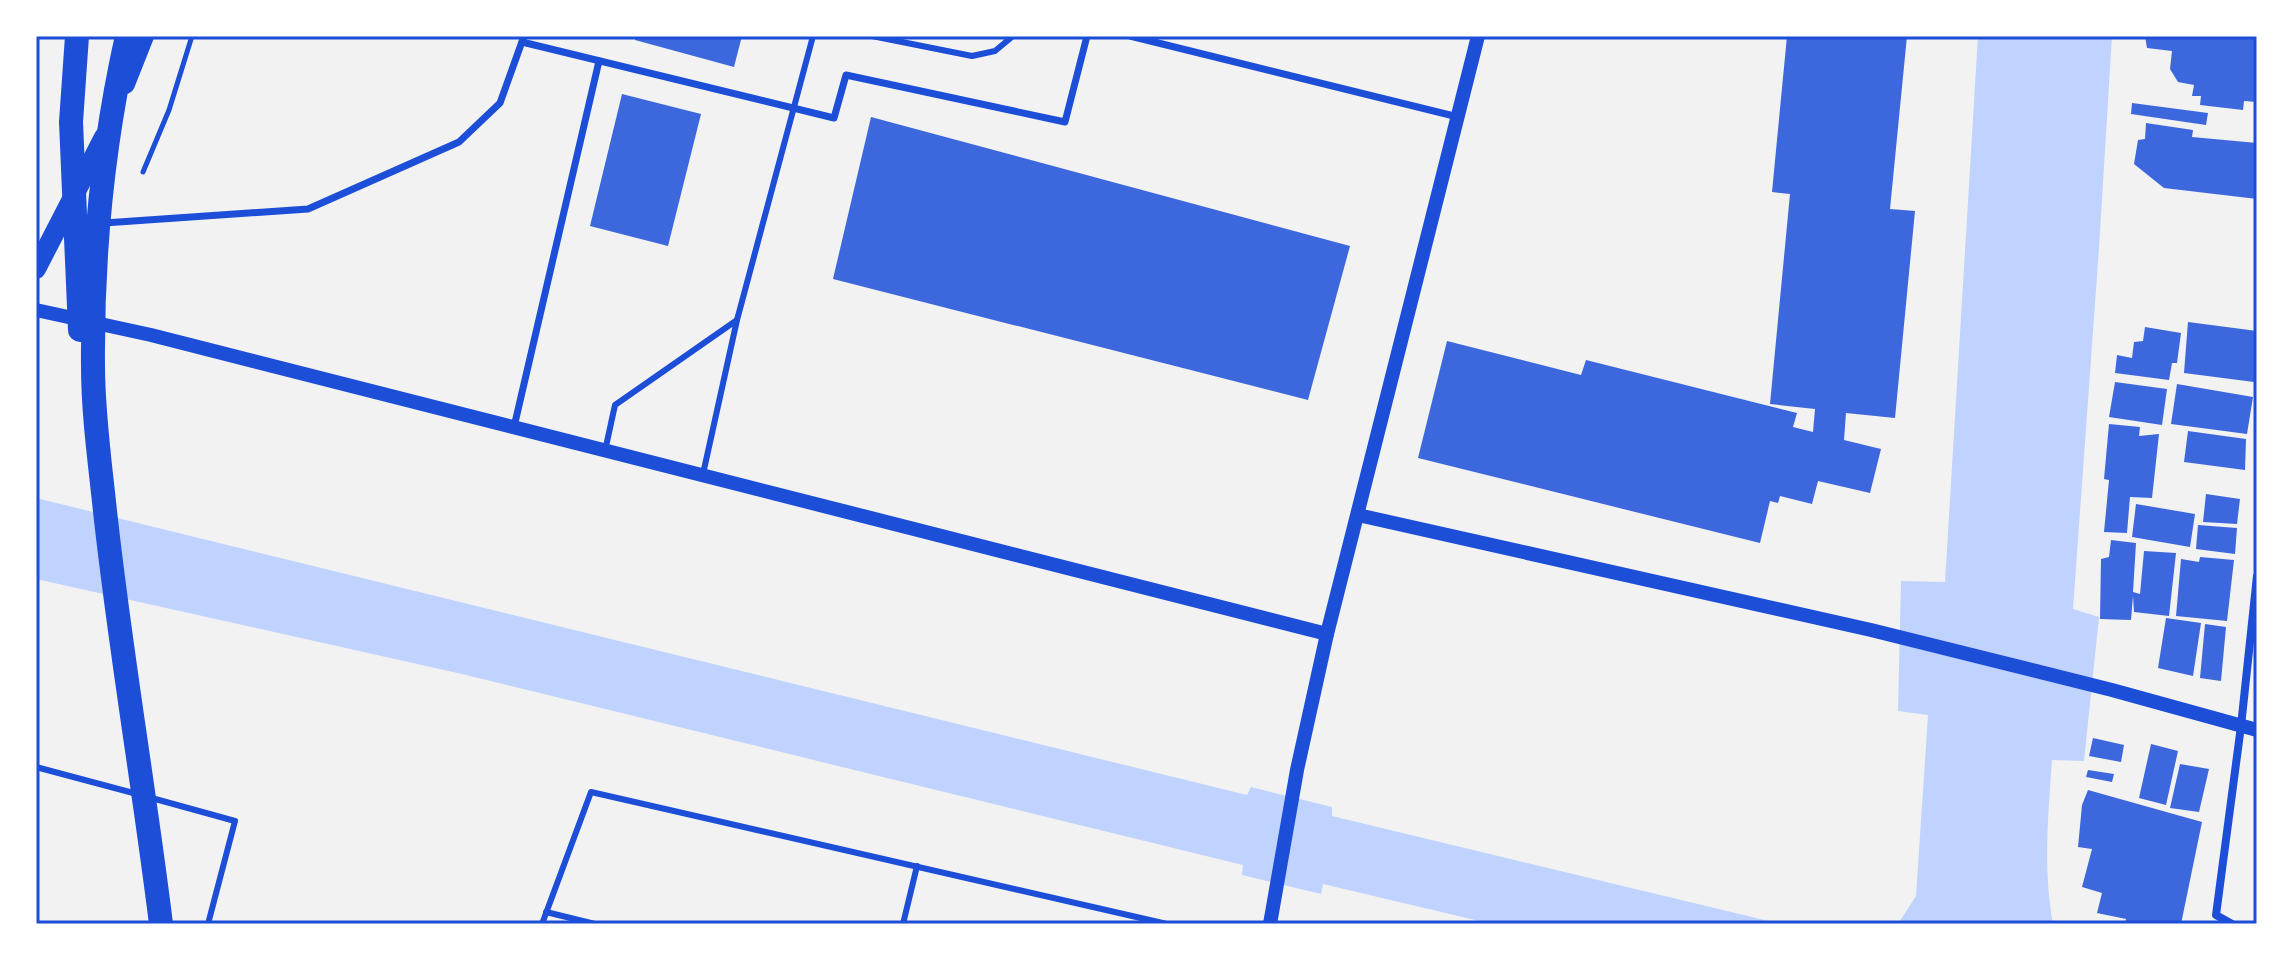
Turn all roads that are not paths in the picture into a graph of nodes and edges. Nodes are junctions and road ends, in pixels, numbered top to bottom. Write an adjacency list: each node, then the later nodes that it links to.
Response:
1 (77, 36): 29 (highway)
2 (127, 36): 30 (highway)
3 (144, 36): 14 (main road)
4 (813, 36): 12 (lane)
5 (872, 36): 6 (lane)
6 (1013, 36)
7 (1087, 36): 12 (street)
8 (1130, 36): 13 (street)
9 (1478, 36): 13 (street)
10 (523, 39): 11 (street); 14 (street)
11 (599, 61): 12 (street); 18 (street)
12 (793, 110): 17 (lane)
13 (1458, 117): 21 (street)
14 (58, 226): 15 (main road)
15 (36, 269)
16 (36, 310): 18 (street)
17 (737, 320): 19 (lane); 20 (lane)
18 (514, 427): 19 (street)
19 (605, 451): 20 (street)
20 (703, 475): 23 (street)
21 (1358, 515): 23 (street); 24 (street)
22 (2257, 576): 24 (street)
23 (1327, 634): 36 (street)
24 (2241, 726): 25 (street); 37 (street)
25 (2257, 730)
26 (36, 767): 31 (lane)
27 (917, 866): 28 (lane); 34 (lane); 35 (lane)
28 (546, 912): 32 (lane); 33 (lane)
29 (154, 924)
30 (161, 924)
31 (208, 924)
32 (542, 924)
33 (595, 924)
34 (903, 924)
35 (1167, 924)
36 (1270, 924)
37 (2232, 924)

